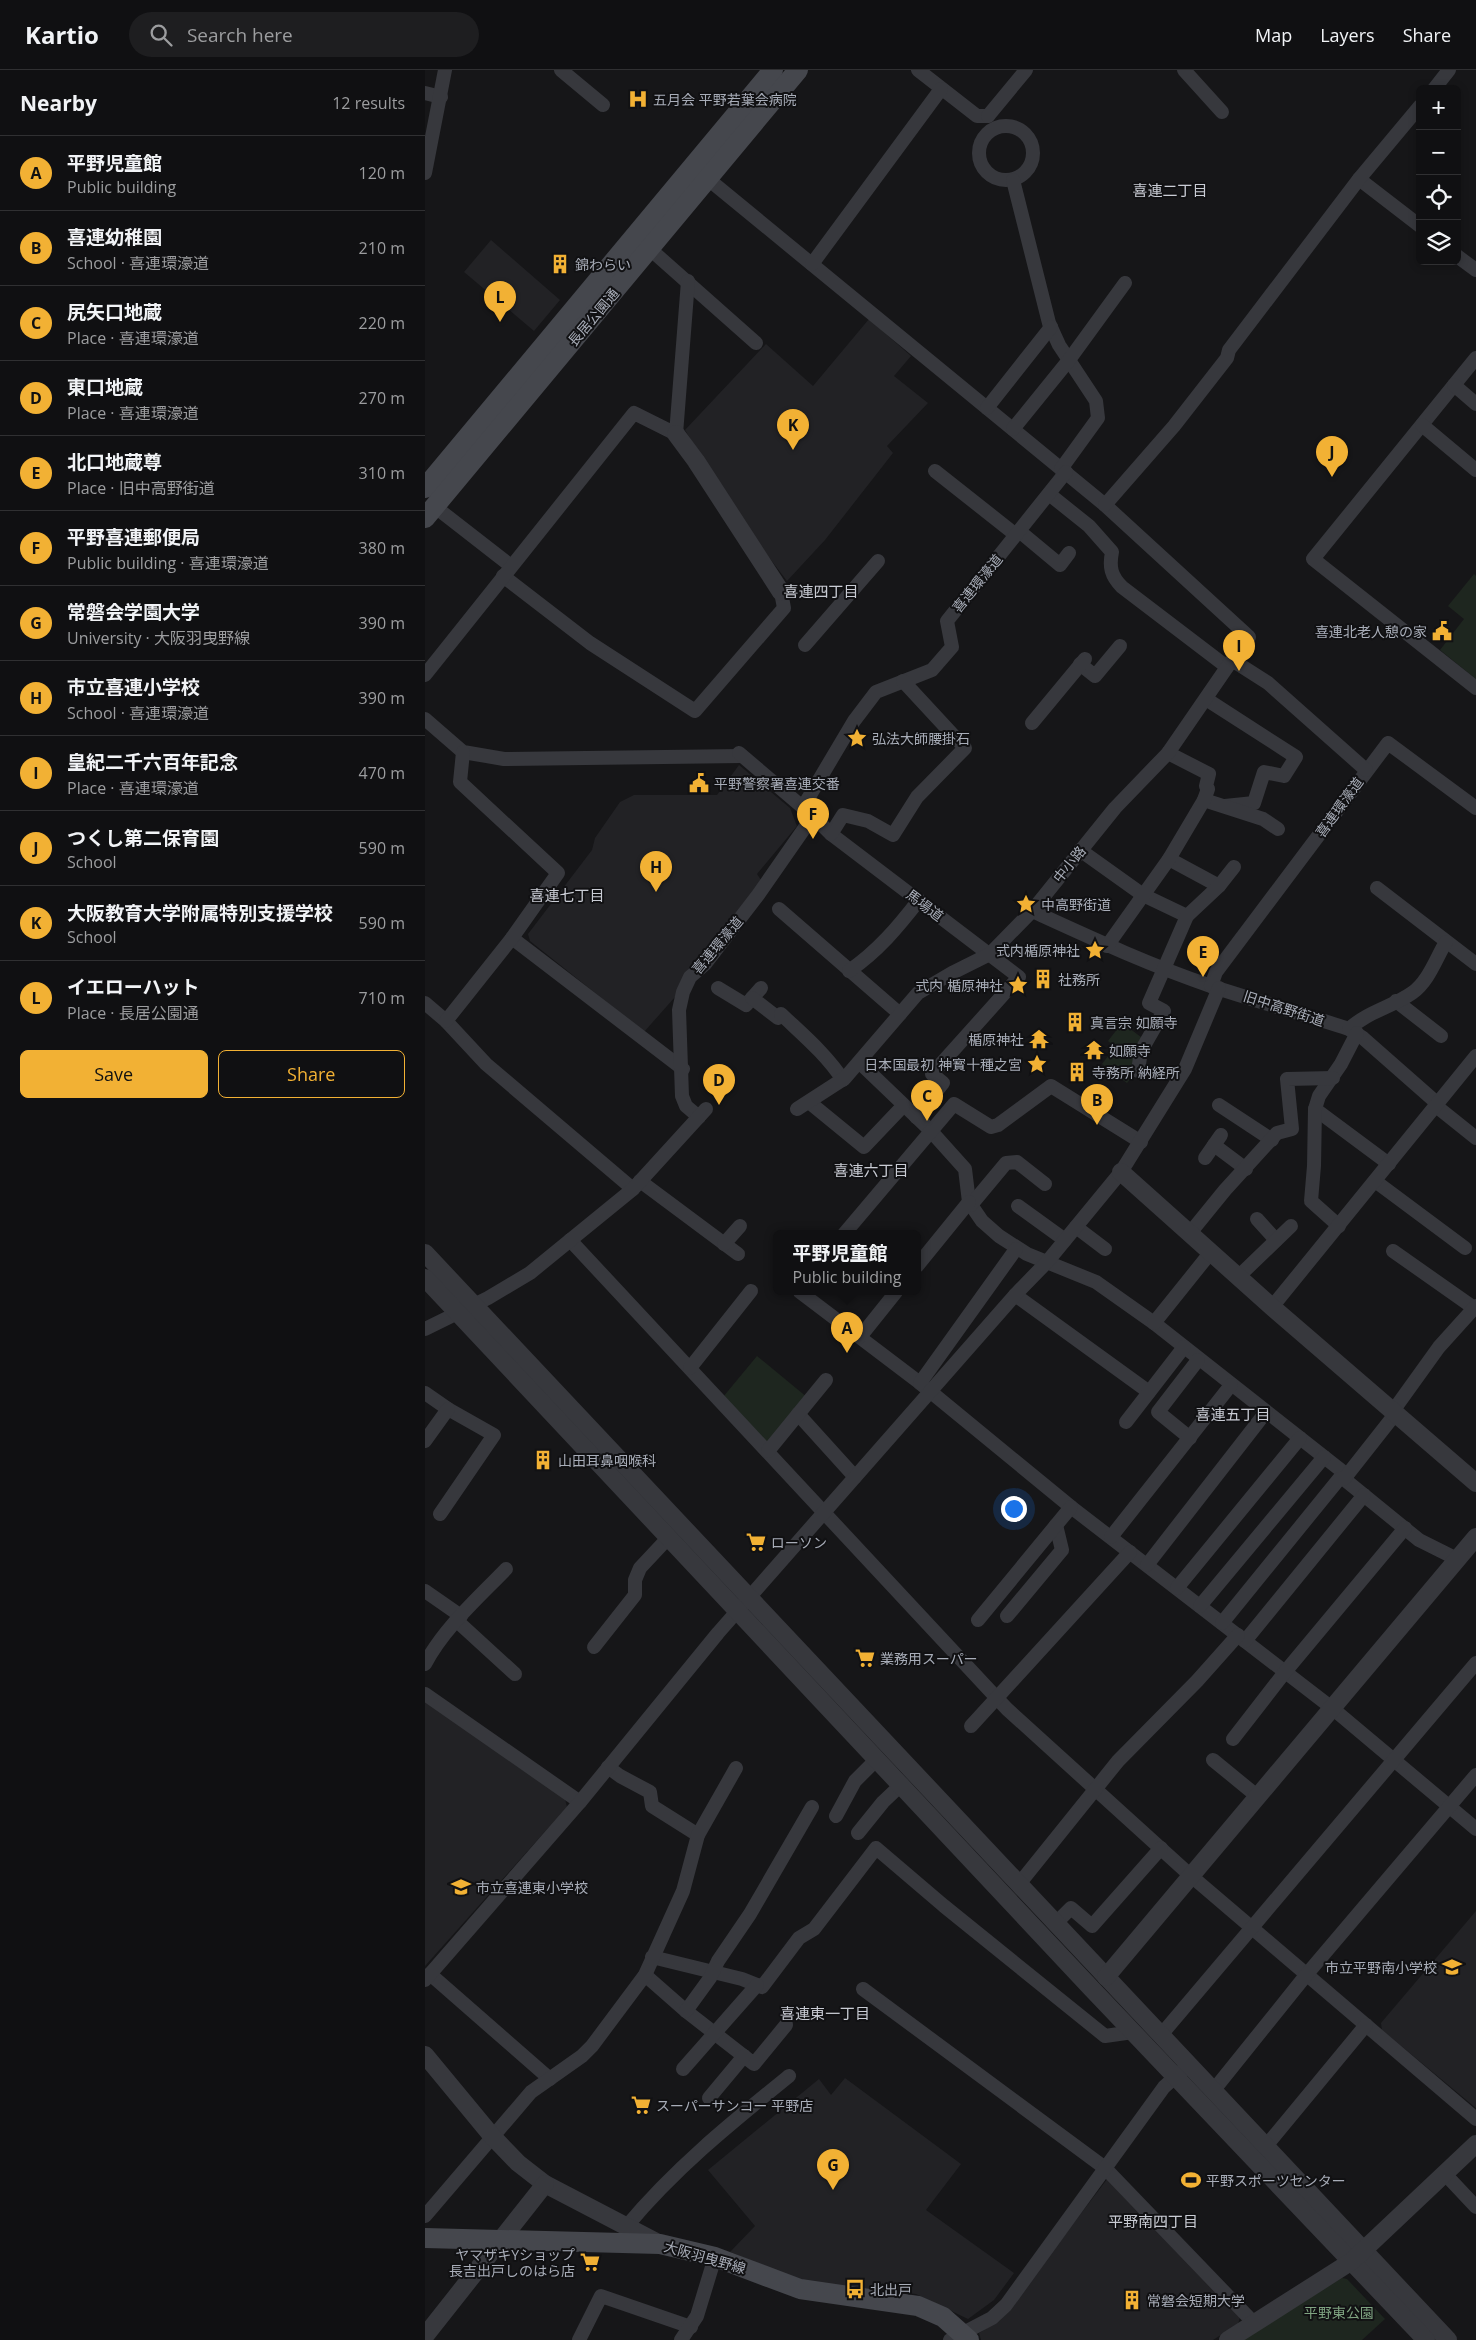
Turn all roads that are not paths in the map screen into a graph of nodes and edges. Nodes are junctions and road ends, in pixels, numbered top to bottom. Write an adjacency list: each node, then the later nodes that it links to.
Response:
1 (445, 70): 12 (street)
2 (561, 70): 13 (street)
3 (773, 70): 18 (main road, 長居公園通)
4 (798, 70): 18 (main road, 長居公園通)
5 (918, 70): 10 (street)
6 (1026, 70): 16 (street)
7 (1183, 70): 15 (street)
8 (1449, 70): 9 (street)
9 (1437, 85)
10 (941, 89): 16 (street); 24 (street)
11 (425, 93): 12 (street)
12 (441, 97): 17 (street)
13 (603, 105)
14 (1416, 111): 19 (street)
15 (1222, 112)
16 (992, 122): 20 (street); 20 (street)
17 (425, 173)
18 (701, 173): 22 (main road, 長居公園通); 24 (street); 41 (main road, 長居公園通)
19 (1359, 179): 21 (street); 43 (street)
20 (1013, 180): 28 (street)
21 (1416, 223)
22 (650, 249): 26 (street); 44 (main road, 長居公園通)
23 (1461, 259): 25 (street)
24 (812, 264): 34 (street)
25 (1476, 270)
26 (688, 281): 29 (street); 37 (street)
27 (1125, 283): 31 (street)
28 (1051, 327): 31 (street); 34 (street)
29 (756, 343)
30 (1476, 358): 32 (street)
31 (1069, 360): 36 (street); 38 (street)
32 (1454, 385): 33 (street); 35 (street)
33 (1476, 404)
34 (987, 408): 36 (street)
35 (1422, 425): 39 (street); 56 (street)
36 (1013, 429): 38 (street)
37 (676, 434): 48 (street); 49 (street)
38 (1064, 470): 42 (street); 43 (street)
39 (1476, 470)
40 (935, 471): 45 (street)
41 (425, 488)
42 (1049, 494): 45 (street, 喜連環濠道); 53 (street, 喜連環濠道)
43 (1105, 505): 50 (street)
44 (430, 512): 48 (street)
45 (1017, 533): 46 (street); 55 (street, 喜連環濠道)
46 (1069, 553)
47 (878, 561): 51 (street)
48 (507, 571): 49 (street); 54 (street)
49 (781, 592)
50 (1249, 637)
51 (805, 645)
52 (1120, 646): 59 (street)
53 (1229, 664): 57 (street, 中小路); 62 (street, 喜連環濠道)
54 (425, 675)
55 (903, 681): 66 (street, 喜連環濠道); 68 (street)
56 (1476, 688)
57 (1206, 698): 61 (street, 中小路); 64 (street)
58 (425, 719): 60 (street)
59 (1031, 723)
60 (463, 752): 66 (street); 79 (street)
61 (1168, 753): 63 (street); 69 (street, 中小路)
62 (1366, 770): 65 (street); 86 (street, 喜連環濠道)
63 (1204, 800): 64 (street); 70 (street)
64 (1225, 806): 67 (street)
65 (1475, 807)
66 (808, 812): 68 (street, 馬場道); 96 (street, 喜連環濠道)
67 (1278, 829)
68 (831, 834): 75 (street, 馬場道)
69 (1080, 850): 74 (street); 77 (street, 中小路)
70 (1169, 859): 72 (street); 74 (street)
71 (1234, 867): 72 (street)
72 (1219, 886): 78 (street)
73 (1377, 888): 80 (street)
74 (1143, 895): 78 (street); 81 (street)
75 (919, 900): 82 (street, 馬場道); 85 (street)
76 (779, 909): 85 (street)
77 (1032, 911): 81 (street, 旧中高野街道); 82 (street, 中小路)
78 (1187, 916): 84 (street)
79 (512, 938): 91 (street); 96 (street)
80 (1446, 942): 83 (street); 88 (street)
81 (1107, 946): 84 (street, 旧中高野街道)
82 (990, 954): 90 (street, 中小路); 106 (street, 馬場道)
83 (1476, 964)
84 (1164, 968): 86 (street, 旧中高野街道); 97 (street)
85 (849, 971): 90 (street)
86 (1215, 987): 92 (street, 旧中高野街道); 110 (street, 喜連環濠道)
87 (718, 988): 99 (street)
88 (1395, 1001): 92 (street); 93 (street)
89 (425, 1003): 91 (street)
90 (900, 1014): 95 (street, 中小路)
91 (446, 1021): 117 (street)
92 (1353, 1031): 98 (street); 102 (street)
93 (1441, 1036)
94 (1476, 1056): 102 (street)
95 (860, 1063): 99 (street, 中小路); 103 (street)
96 (683, 1069): 117 (street, 喜連環濠道)
97 (1138, 1071)
98 (1333, 1078): 104 (street); 109 (street)
99 (843, 1080): 100 (street, 中小路)
100 (809, 1102): 103 (street); 105 (street, 中小路)
101 (1219, 1105): 109 (street)
102 (1437, 1105): 108 (street); 112 (street)
103 (903, 1106): 106 (street)
104 (1315, 1109): 112 (street); 123 (street)
105 (797, 1110)
106 (916, 1117): 107 (street)
107 (930, 1130): 110 (street); 118 (street); 125 (street)
108 (1476, 1138)
109 (1272, 1140): 113 (street)
110 (1141, 1142): 114 (street, 喜連環濠道)
111 (1205, 1158): 113 (street)
112 (1389, 1164): 115 (street)
113 (1246, 1169): 126 (street)
114 (1121, 1172): 124 (street, 喜連環濠道); 126 (street)
115 (1375, 1181): 123 (street); 131 (street)
116 (1045, 1184): 118 (street)
117 (637, 1185): 127 (street); 130 (street)
118 (970, 1204): 132 (street); 138 (street)
119 (1018, 1206): 128 (street)
120 (1257, 1219): 129 (street)
121 (740, 1226): 130 (street)
122 (1291, 1226): 129 (street)
123 (1339, 1226): 146 (street)
124 (1076, 1227): 128 (street, 喜連環濠道); 133 (street)
125 (847, 1230)
126 (1190, 1233): 136 (street)
127 (570, 1240): 148 (street); 154 (street)
128 (1065, 1240): 139 (street, 喜連環濠道)
129 (1276, 1240): 140 (street)
130 (725, 1244): 137 (street)
131 (1465, 1248)
132 (1016, 1249): 139 (street); 157 (street)
133 (1105, 1249)
134 (1393, 1251): 147 (street)
135 (425, 1252): 148 (street)
136 (1211, 1252): 140 (street); 149 (street)
137 (738, 1254)
138 (921, 1261)
139 (1047, 1262): 145 (street, 喜連環濠道); 149 (street)
140 (1238, 1276): 146 (street)
141 (425, 1278): 148 (street)
142 (751, 1291): 154 (street)
143 (804, 1295): 151 (street)
144 (894, 1295): 151 (street)
145 (1015, 1296): 157 (street, 喜連環濠道); 158 (street)
146 (1272, 1307): 162 (street)
147 (1475, 1307): 162 (street)
148 (466, 1309): 150 (street); 179 (street); 188 (street)
149 (1154, 1323): 152 (street)
150 (425, 1329)
151 (860, 1337): 157 (street)
152 (1184, 1347): 153 (street); 158 (street)
153 (1199, 1360): 156 (street); 165 (street)
154 (690, 1368): 168 (street)
155 (826, 1380): 163 (street)
156 (1231, 1385): 161 (street); 165 (street)
157 (925, 1388): 170 (street); 174 (street)
158 (1149, 1392): 164 (street)
159 (425, 1393): 160 (street)
160 (448, 1409): 167 (street); 176 (street)
161 (1266, 1412): 166 (street); 184 (street)
162 (1395, 1412): 171 (street); 172 (street)
163 (798, 1414): 168 (street); 170 (street)
164 (1126, 1422)
165 (1190, 1438): 181 (street)
166 (1300, 1438): 169 (street); 186 (street)
167 (425, 1441)
168 (768, 1451): 175 (street)
169 (1324, 1456): 171 (street); 189 (street)
170 (855, 1477): 175 (street)
171 (1346, 1477): 173 (street); 193 (street)
172 (1476, 1483)
173 (1364, 1495): 178 (street); 194 (street)
174 (1071, 1507): 177 (street); 181 (street)
175 (825, 1512): 188 (street); 201 (street)
176 (440, 1514)
177 (1056, 1525): 190 (street); 192 (street)
178 (1405, 1528): 183 (street); 198 (street)
179 (669, 1537): 188 (street); 195 (street)
180 (1476, 1537): 183 (street)
181 (1111, 1538): 182 (street)
182 (1130, 1552): 184 (street); 201 (street)
183 (1457, 1559): 202 (street)
184 (1147, 1565): 186 (street)
185 (506, 1568): 191 (street)
186 (1177, 1588): 189 (street)
187 (425, 1591): 191 (street)
188 (744, 1605): 205 (street); 208 (street); 222 (street)
189 (1200, 1606): 193 (street)
190 (1007, 1616)
191 (459, 1619): 197 (street); 199 (street)
192 (978, 1620)
193 (1222, 1623): 194 (street)
194 (1241, 1638): 198 (street); 212 (street)
195 (594, 1646)
196 (1476, 1663): 207 (street)
197 (425, 1664)
198 (1285, 1672): 202 (street); 204 (street)
199 (515, 1674)
200 (425, 1694): 214 (street)
201 (998, 1698): 203 (street); 212 (street)
202 (1332, 1708): 207 (street); 213 (street)
203 (971, 1726)
204 (1233, 1739)
205 (877, 1759): 211 (street); 217 (street)
206 (1213, 1760): 213 (street)
207 (1395, 1760): 215 (street); 227 (street)
208 (608, 1767): 214 (street); 220 (street)
209 (737, 1768): 220 (street)
210 (1476, 1775): 215 (street)
211 (901, 1784): 219 (street); 224 (street)
212 (1096, 1789): 221 (street); 225 (street)
213 (1257, 1796): 223 (street)
214 (580, 1802): 232 (street)
215 (1449, 1806): 218 (street); 230 (street)
216 (813, 1807): 229 (street)
217 (836, 1816)
218 (1476, 1829)
219 (858, 1833)
220 (698, 1835): 228 (street)
221 (1161, 1848): 223 (street); 226 (street)
222 (1002, 1866): 224 (street); 225 (street)
223 (1190, 1875): 227 (street); 233 (street)
224 (987, 1876): 239 (street)
225 (1019, 1884): 226 (street)
226 (1056, 1923): 233 (street)
227 (1253, 1928): 230 (street); 241 (street)
228 (652, 1957): 229 (street); 231 (street)
229 (714, 1972): 234 (street); 236 (street)
230 (1307, 1974): 238 (street); 248 (street)
231 (645, 1975): 236 (street); 247 (street)
232 (427, 1977): 247 (street)
233 (1106, 1977): 241 (street)
234 (757, 1985): 239 (street); 240 (street)
235 (863, 1990): 254 (street)
236 (686, 2011): 240 (street)
237 (786, 2025): 243 (street)
238 (1366, 2025): 250 (street); 253 (street)
239 (1133, 2032): 245 (street)
240 (714, 2033): 243 (street); 244 (street)
241 (1161, 2035): 245 (street)
242 (425, 2055): 251 (street)
243 (744, 2056): 249 (street)
244 (683, 2069)
245 (1182, 2070): 248 (street); 254 (street); 263 (street)
246 (789, 2076): 259 (street)
247 (549, 2079): 251 (street)
248 (1213, 2091): 253 (street)
249 (709, 2098)
250 (1476, 2119)
251 (492, 2136): 256 (street); 258 (street)
252 (1476, 2144): 255 (street)
253 (1266, 2146): 263 (street)
254 (1105, 2168): 265 (street); 268 (street)
255 (1445, 2174): 257 (street); 263 (street)
256 (545, 2184): 259 (street); 261 (street)
257 (1476, 2207)
258 (425, 2216)
259 (626, 2226): 262 (street)
260 (425, 2238): 261 (main road, 大阪羽曳野線)
261 (503, 2240): 262 (main road, 大阪羽曳野線); 267 (street)
262 (660, 2244): 264 (main road, 大阪羽曳野線)
263 (1358, 2255): 265 (street); 272 (street); 273 (street)
264 (715, 2257): 266 (street); 268 (main road, 大阪羽曳野線)
265 (1255, 2322): 271 (street)
266 (691, 2327): 269 (street); 270 (street)
267 (425, 2336)
268 (961, 2338)
269 (579, 2340)
270 (681, 2340)
271 (1228, 2340)
272 (1426, 2340)
273 (1448, 2340)

